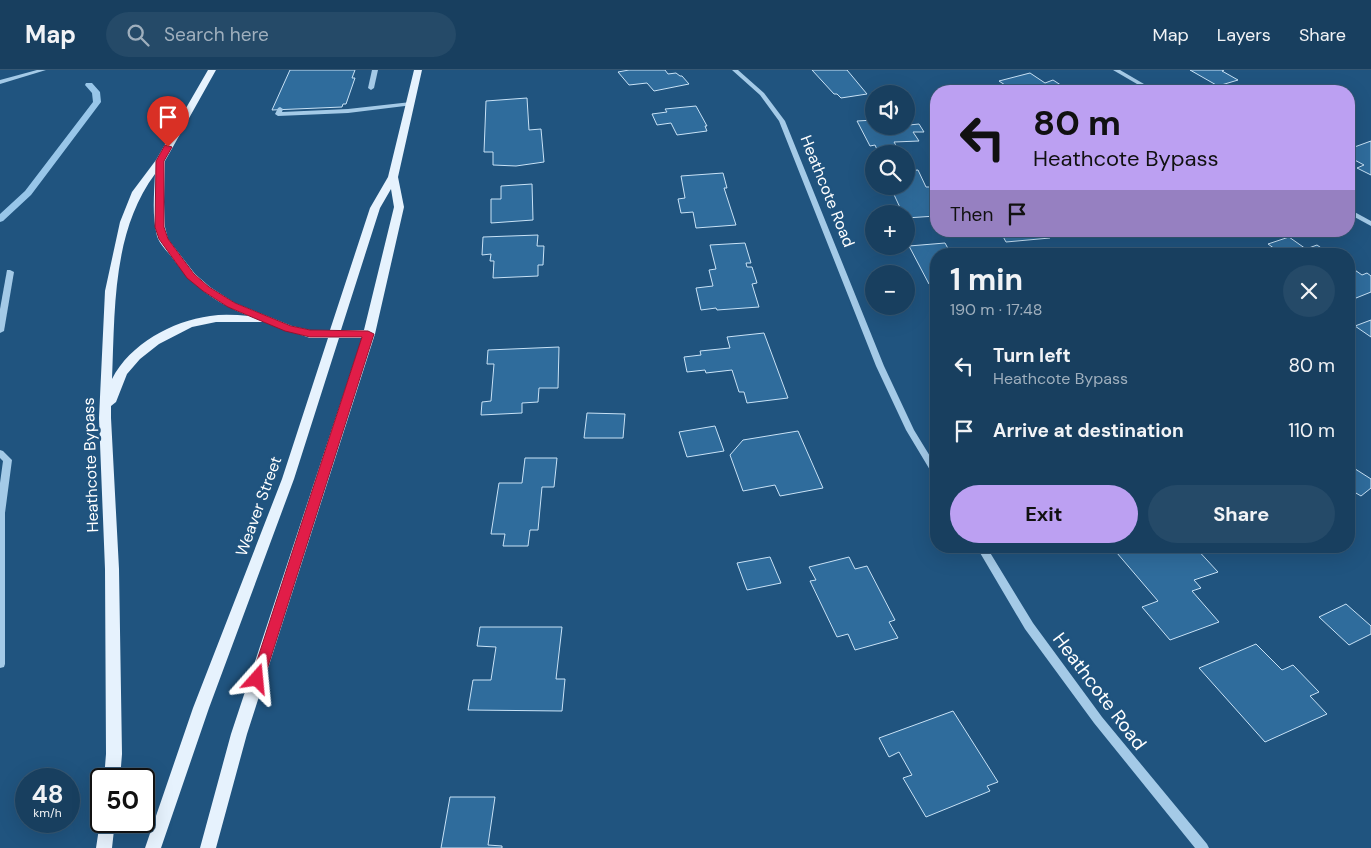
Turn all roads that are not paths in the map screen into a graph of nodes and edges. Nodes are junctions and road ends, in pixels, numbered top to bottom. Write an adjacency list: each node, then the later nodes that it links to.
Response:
1 (43, 70): 7 (street)
2 (212, 70): 12 (main road, Heathcote Bypass)
3 (375, 70): 9 (street)
4 (418, 70): 10 (main road, Weaver Street)
5 (735, 70): 23 (street, Heathcote Road)
6 (1116, 70): 8 (street)
7 (0, 82)
8 (1142, 85)
9 (371, 88)
10 (411, 104): 11 (street); 13 (main road, Weaver Street)
11 (280, 110)
12 (160, 161): 17 (main road, Heathcote Bypass); 21 (main road, Heathcote Bypass)
13 (393, 176): 19 (main road, Weaver Street); 20 (main road, Weaver Street)
14 (1355, 215): 15 (street)
15 (1371, 224)
16 (10, 272): 18 (street)
17 (267, 320): 19 (main road, Heathcote Bypass); 21 (main road)
18 (0, 331)
19 (334, 334): 20 (main road, Heathcote Bypass); 29 (main road, Weaver Street)
20 (368, 334): 30 (main road, Weaver Street)
21 (105, 418): 26 (main road, Heathcote Bypass)
22 (0, 453): 25 (street)
23 (930, 463)
24 (985, 553): 31 (street, Heathcote Road)
25 (0, 664)
26 (113, 768)
27 (106, 833): 28 (main road)
28 (104, 848)
29 (153, 848)
30 (208, 848)
31 (1203, 848)

